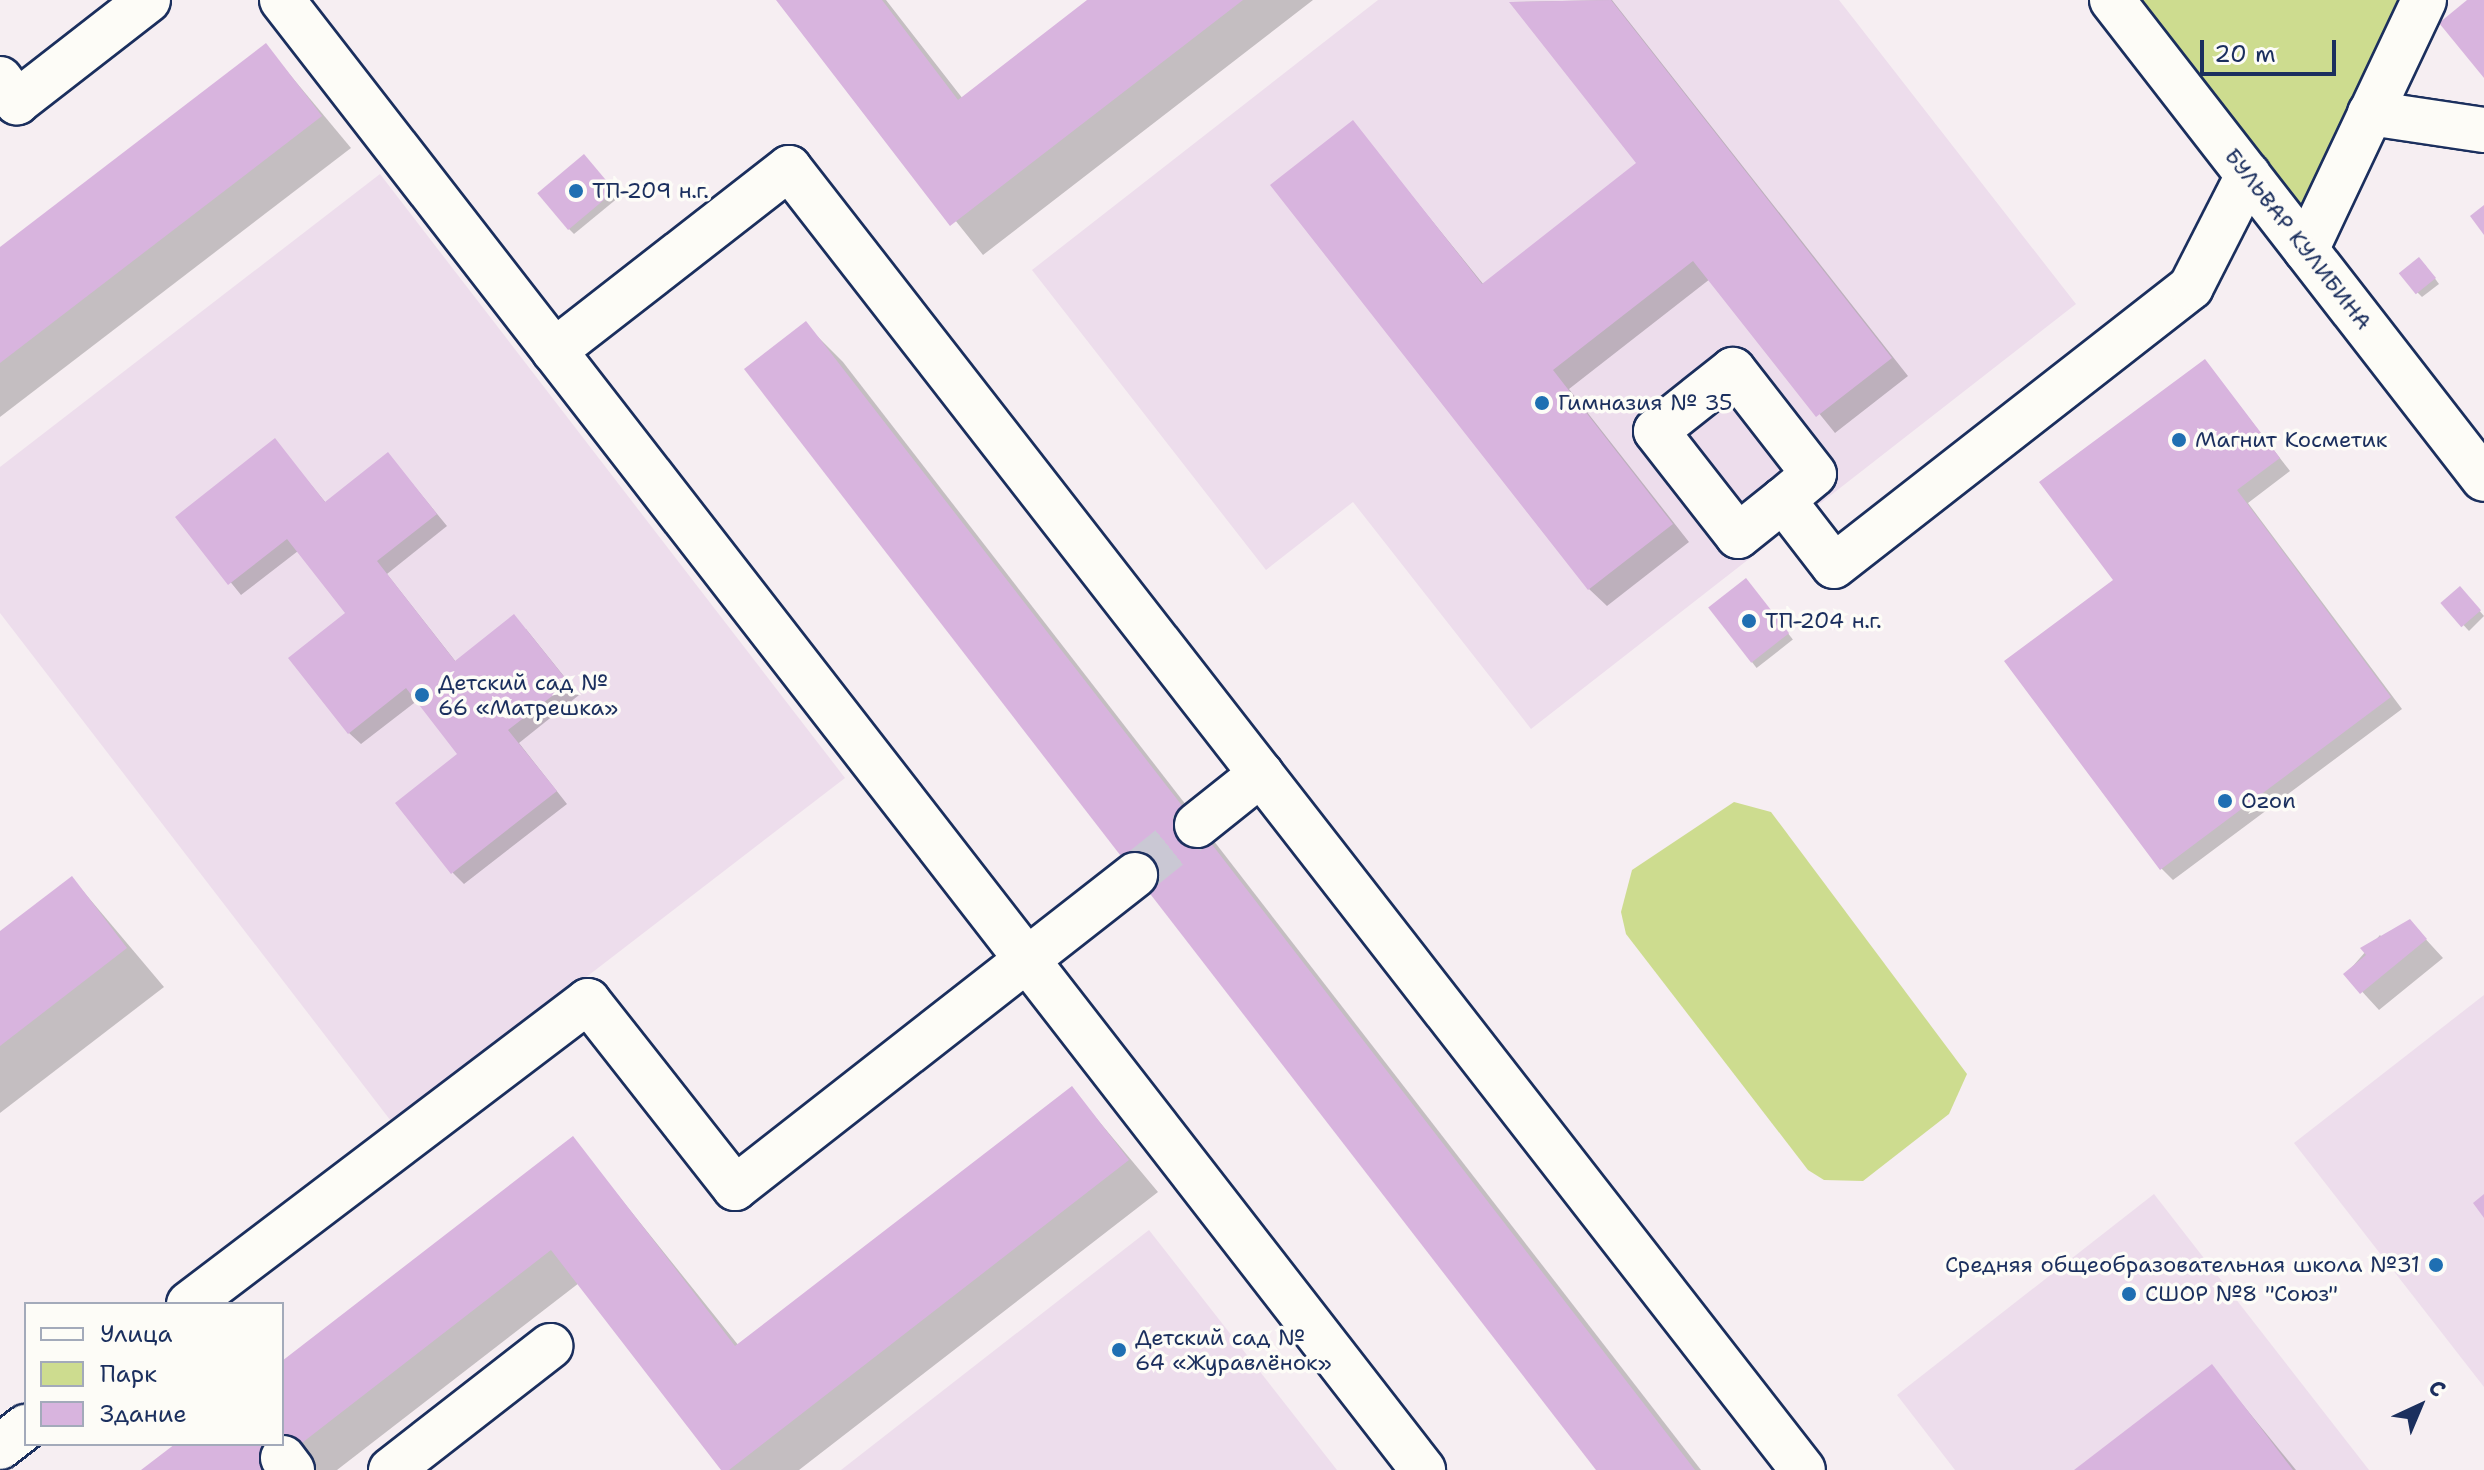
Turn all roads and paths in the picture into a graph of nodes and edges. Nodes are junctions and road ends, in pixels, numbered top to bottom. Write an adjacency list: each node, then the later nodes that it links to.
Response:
1 (148, 0): 5 (street)
2 (282, 0): 10 (street)
3 (2112, 0): 8 (street, БУЛЬВАР КУЛИБИНА)
4 (2424, 0): 6 (street)
5 (0, 79)
6 (2370, 113): 7 (street); 9 (street)
7 (2484, 130)
8 (2248, 175): 9 (street, БУЛЬВАР КУЛИБИНА); 12 (street)
9 (2306, 250): 11 (street, БУЛЬВАР КУЛИБИНА)
10 (554, 351): 13 (street); 16 (street)
11 (2484, 479)
12 (1783, 500)
13 (1261, 774): 14 (street); 23 (street)
14 (1197, 825)
15 (1135, 875): 16 (street)
16 (1029, 964): 17 (street); 22 (street)
17 (192, 1302)
18 (550, 1346): 21 (street)
19 (24, 1429): 20 (street)
20 (0, 1447)
21 (391, 1470)
22 (1423, 1470)
23 (1803, 1470)

